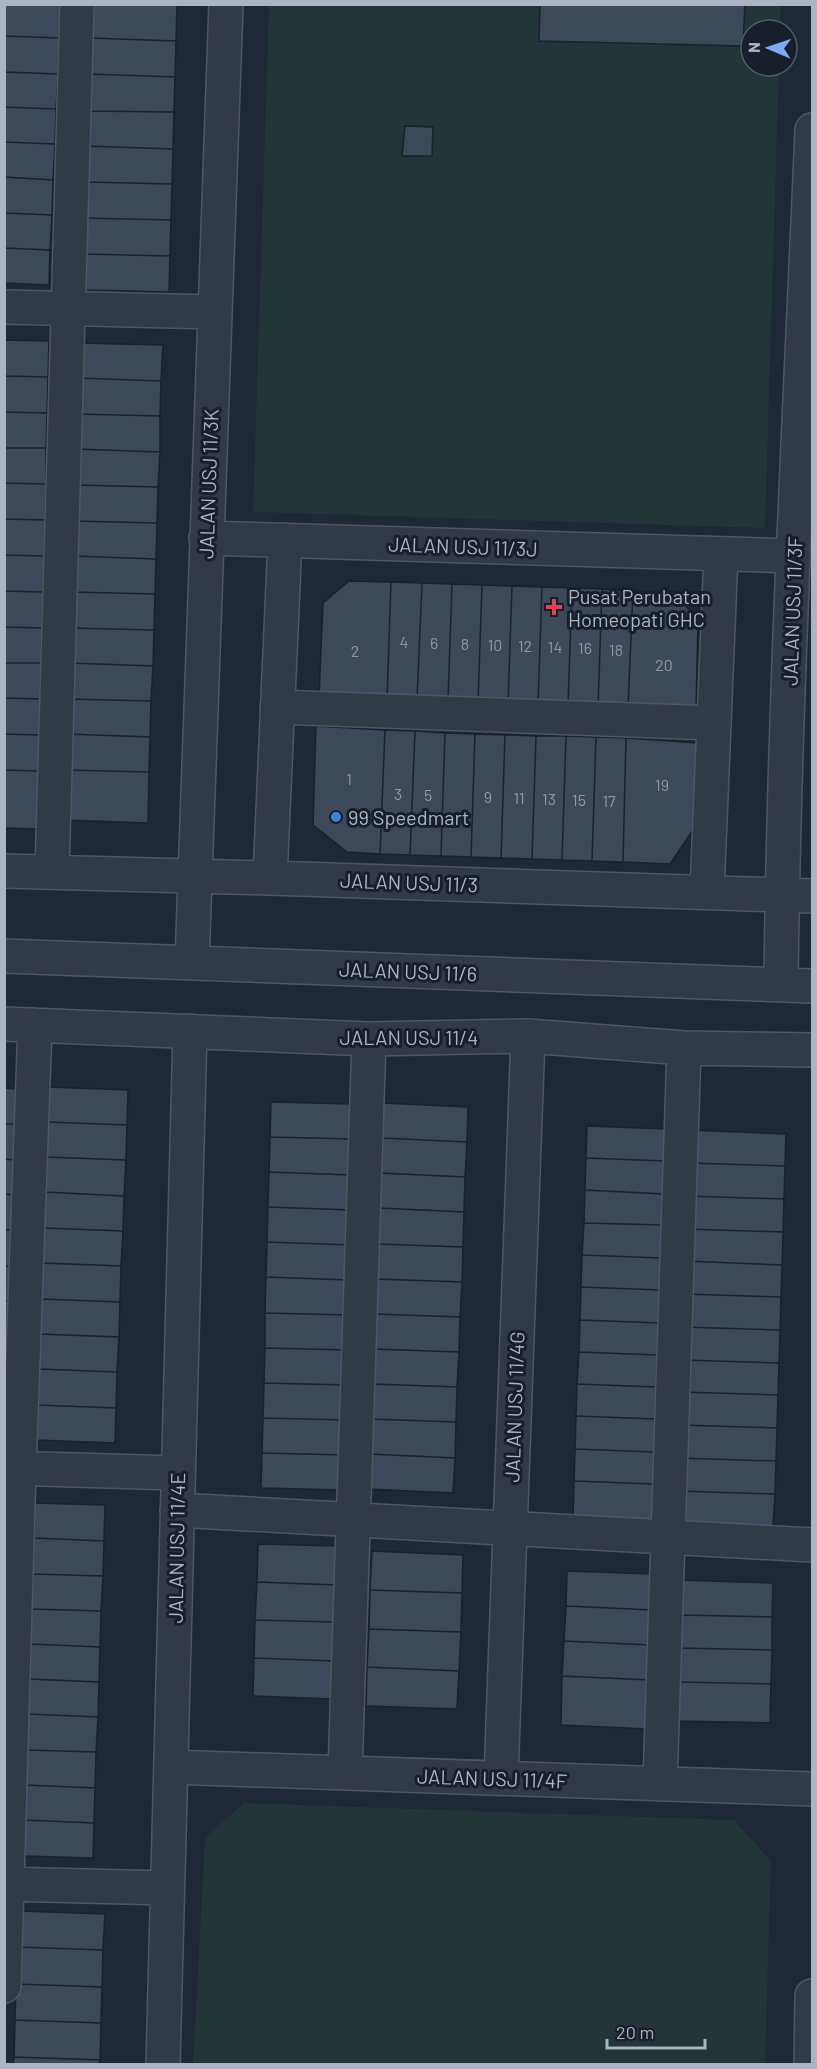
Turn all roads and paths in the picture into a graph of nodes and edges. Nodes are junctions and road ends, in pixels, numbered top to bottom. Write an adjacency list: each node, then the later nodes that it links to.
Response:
1 (77, 4): 5 (street)
2 (226, 4): 6 (street, JALAN USJ 11/3K)
3 (813, 130): 7 (street, JALAN USJ 11/3F)
4 (4, 307): 5 (street)
5 (68, 308): 6 (street); 15 (street)
6 (214, 312): 8 (street, JALAN USJ 11/3K)
7 (808, 337): 11 (street, JALAN USJ 11/3F)
8 (206, 538): 9 (street, JALAN USJ 11/3J); 16 (street, JALAN USJ 11/3K)
9 (285, 540): 10 (street, JALAN USJ 11/3J); 12 (street)
10 (721, 554): 11 (street, JALAN USJ 11/3J); 13 (street)
11 (794, 556): 19 (street, JALAN USJ 11/3F)
12 (278, 707): 13 (street); 17 (street)
13 (714, 723): 18 (street)
14 (4, 871): 15 (street, JALAN USJ 11/3)
15 (52, 872): 16 (street, JALAN USJ 11/3)
16 (194, 876): 17 (street, JALAN USJ 11/3); 21 (street, JALAN USJ 11/3K)
17 (270, 878): 18 (street, JALAN USJ 11/3)
18 (707, 892): 19 (street, JALAN USJ 11/3)
19 (797, 896): 22 (street, JALAN USJ 11/3F)
20 (4, 956): 21 (street, JALAN USJ 11/6)
21 (192, 963): 22 (street, JALAN USJ 11/6)
22 (797, 985)
23 (20, 1025): 24 (street, JALAN USJ 11/4); 29 (street)
24 (190, 1030): 26 (street, JALAN USJ 11/4); 30 (street, JALAN USJ 11/4E)
25 (528, 1036): 26 (street, JALAN USJ 11/4); 27 (street, JALAN USJ 11/4); 33 (street, JALAN USJ 11/4G)
26 (369, 1039): 32 (street)
27 (684, 1048): 28 (street, JALAN USJ 11/4); 34 (street)
28 (813, 1050)
29 (12, 1469): 30 (street); 41 (street)
30 (178, 1473): 31 (street, JALAN USJ 11/4E)
31 (177, 1510): 32 (street); 36 (street, JALAN USJ 11/4E)
32 (354, 1520): 33 (street); 37 (street)
33 (510, 1528): 34 (street); 38 (street, JALAN USJ 11/4G)
34 (668, 1537): 35 (street); 39 (street)
35 (813, 1545)
36 (171, 1767): 37 (street, JALAN USJ 11/4F); 42 (street, JALAN USJ 11/4E)
37 (345, 1773): 38 (street, JALAN USJ 11/4F)
38 (501, 1779): 39 (street, JALAN USJ 11/4F)
39 (660, 1784): 40 (street, JALAN USJ 11/4F)
40 (813, 1789)
41 (6, 1884): 42 (street); 43 (street)
42 (167, 1888): 46 (street, JALAN USJ 11/4E)
43 (4, 1986)
44 (813, 1996): 45 (street)
45 (811, 2058)
46 (163, 2064)

